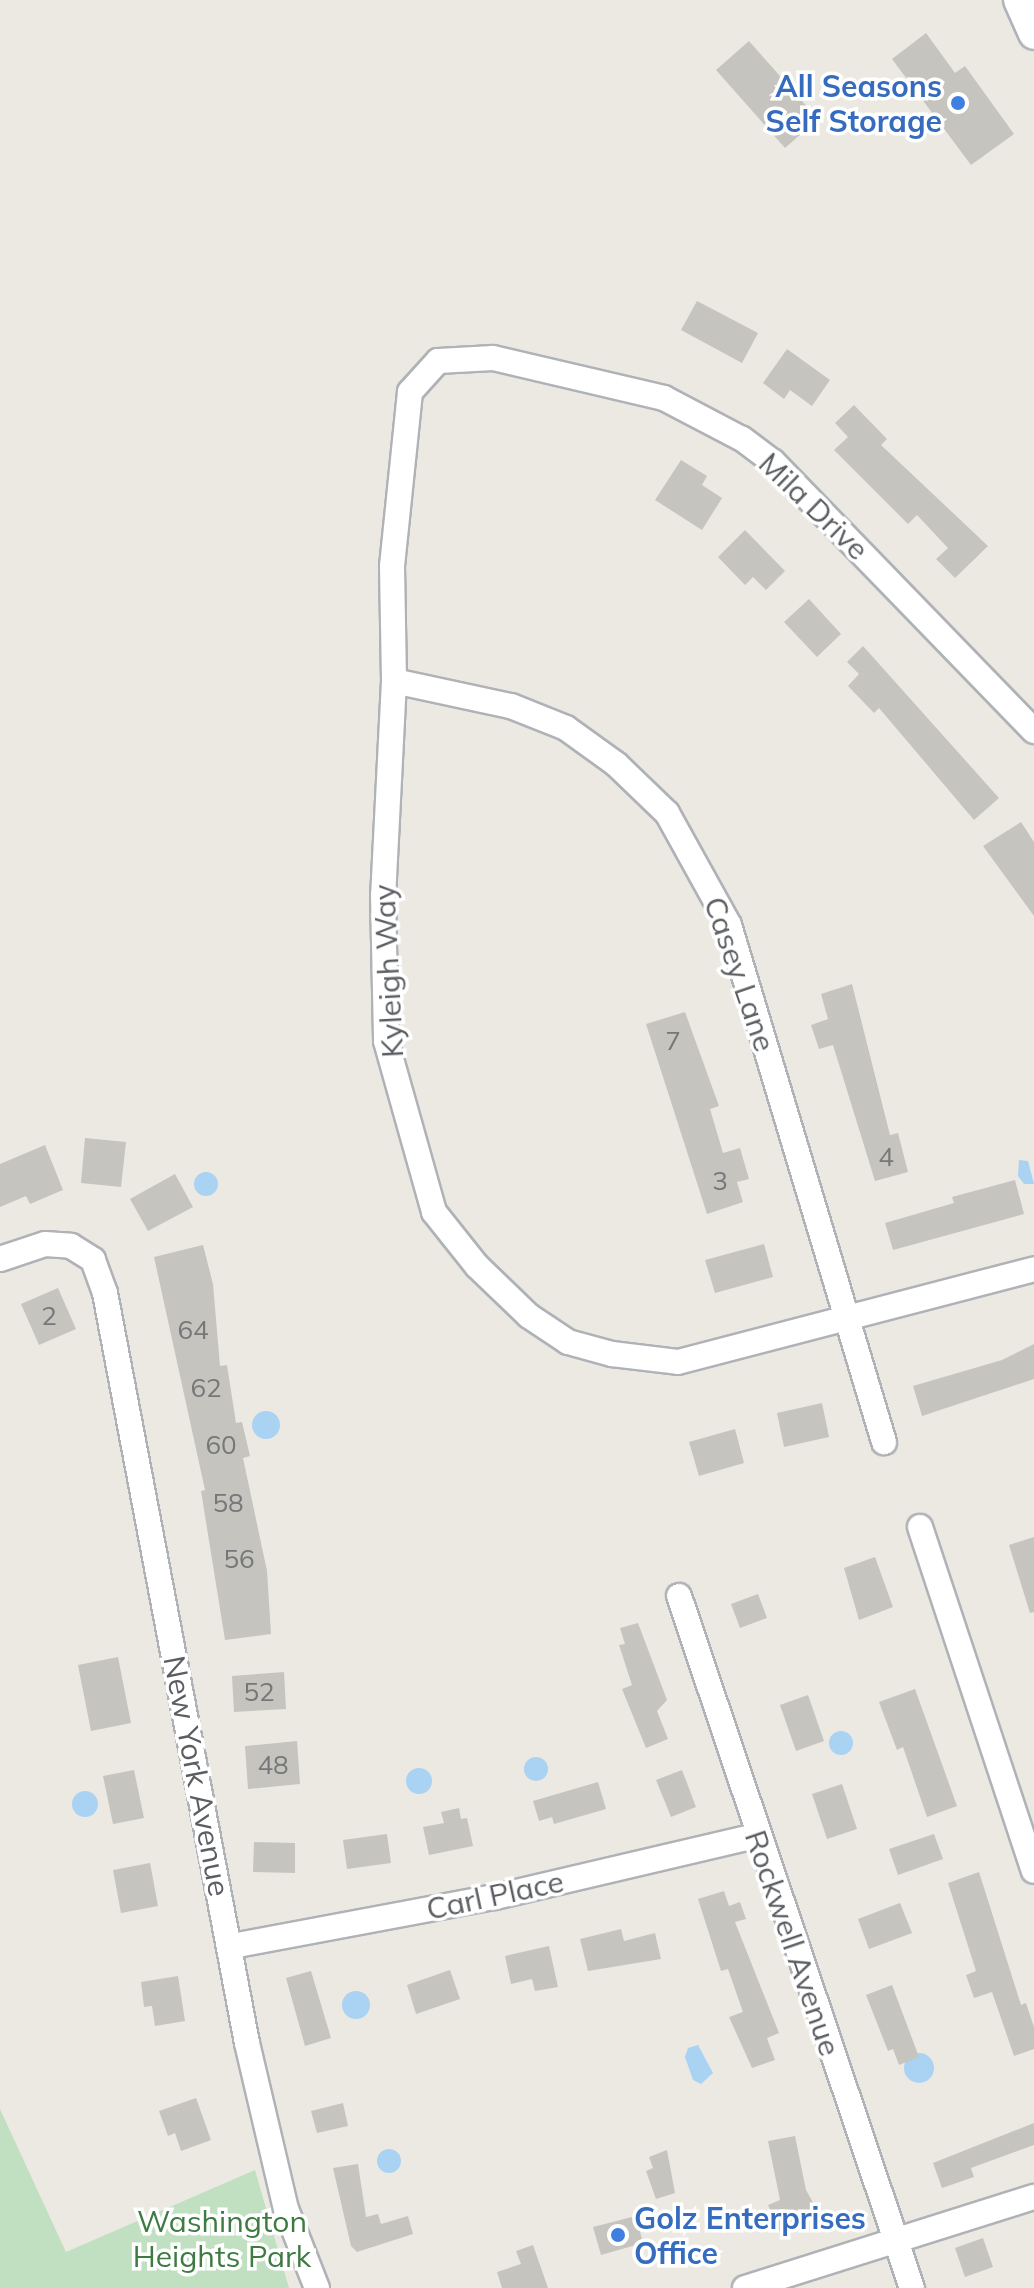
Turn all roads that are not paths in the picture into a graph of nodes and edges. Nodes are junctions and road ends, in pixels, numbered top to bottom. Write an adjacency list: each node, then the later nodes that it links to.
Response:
1 (1019, 0): 2 (street)
2 (1034, 34)
3 (410, 392): 4 (street, Kyleigh Way); 5 (street, Mila Drive)
4 (394, 681): 8 (street, Casey Lane); 8 (street, Kyleigh Way)
5 (1034, 731)
6 (0, 1259): 14 (street, New York Avenue)
7 (1034, 1269): 8 (street, Kyleigh Way)
8 (845, 1318): 9 (street, Casey Lane)
9 (884, 1442)
10 (920, 1527): 13 (street)
11 (679, 1596): 12 (street, Rockwell Avenue)
12 (756, 1836): 14 (street, Carl Place); 16 (street, Rockwell Avenue)
13 (1034, 1871)
14 (232, 1946): 17 (street, New York Avenue)
15 (1034, 2197): 16 (street)
16 (896, 2241): 18 (street); 19 (street, Rockwell Avenue)
17 (317, 2288)
18 (745, 2288)
19 (912, 2288)

